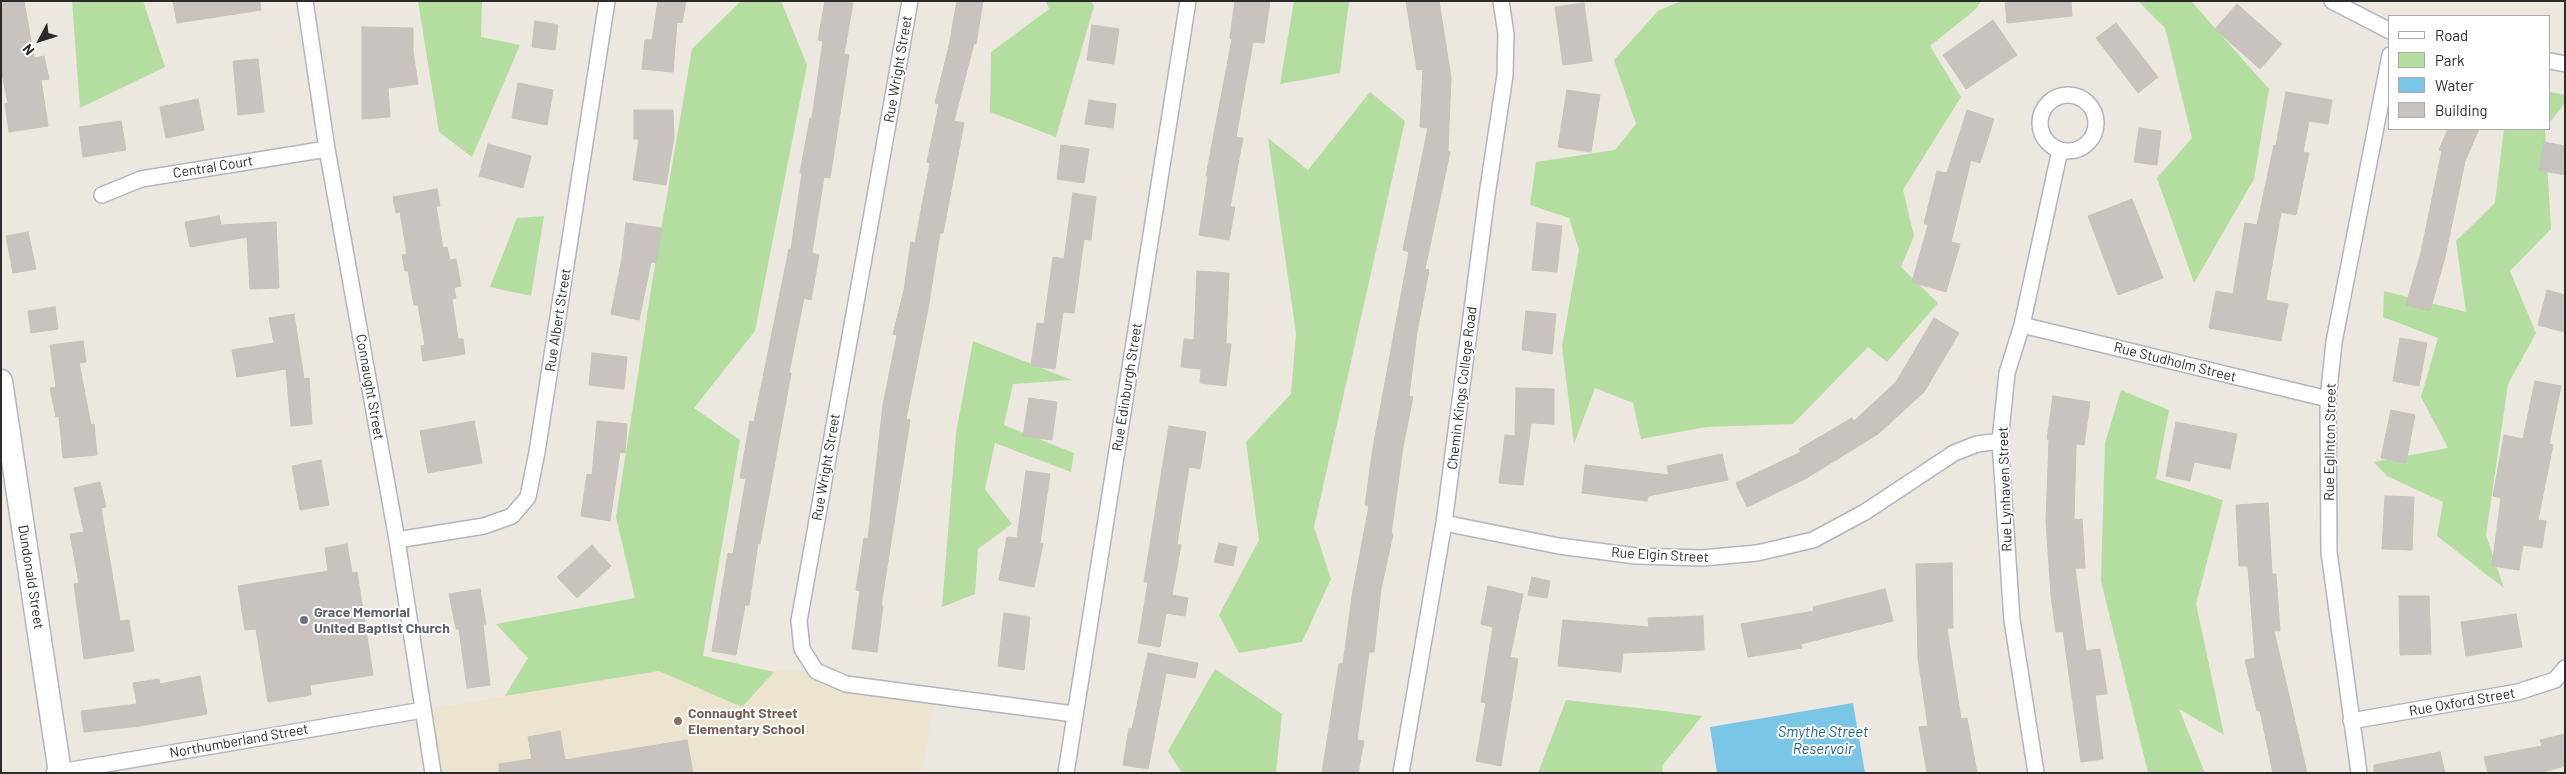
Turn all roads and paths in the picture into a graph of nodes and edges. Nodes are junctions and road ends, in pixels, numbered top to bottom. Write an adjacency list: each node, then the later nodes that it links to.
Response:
1 (305, 1): 11 (street, Connaught Street)
2 (607, 1): 19 (street, Rue Albert Street)
3 (910, 1): 22 (street, Rue Wright Street)
4 (1188, 1): 22 (street, Rue Edinburgh Street)
5 (1501, 1): 18 (street, Chemin Kings College Road)
6 (2332, 1): 7 (street)
7 (2388, 30)
8 (2551, 61): 9 (street)
9 (2565, 64)
10 (2388, 65): 16 (street, Rue Eglinton Street)
11 (327, 149): 13 (street, Central Court); 19 (street, Connaught Street)
12 (2060, 150): 14 (street, Rue Lynhaven Street)
13 (102, 195)
14 (2022, 325): 16 (street, Rue Studholm Street); 17 (street, Rue Lynhaven Street)
15 (1, 381): 24 (street, Dundonald Street)
16 (2328, 399): 23 (street, Rue Eglinton Street)
17 (2000, 441): 18 (street, Rue Elgin Street); 28 (street, Rue Lynhaven Street)
18 (1444, 523): 27 (street, Chemin Kings College Road)
19 (398, 540): 21 (street, Connaught Street)
20 (2565, 668): 23 (street, Rue Oxford Street)
21 (423, 710): 24 (street, Northumberland Street); 25 (street, Connaught Street)
22 (1074, 714): 26 (street, Rue Edinburgh Street)
23 (2351, 721): 29 (street, Rue Eglinton Street)
24 (58, 772)
25 (433, 773)
26 (1066, 773)
27 (1402, 773)
28 (2036, 773)
29 (2359, 773)

